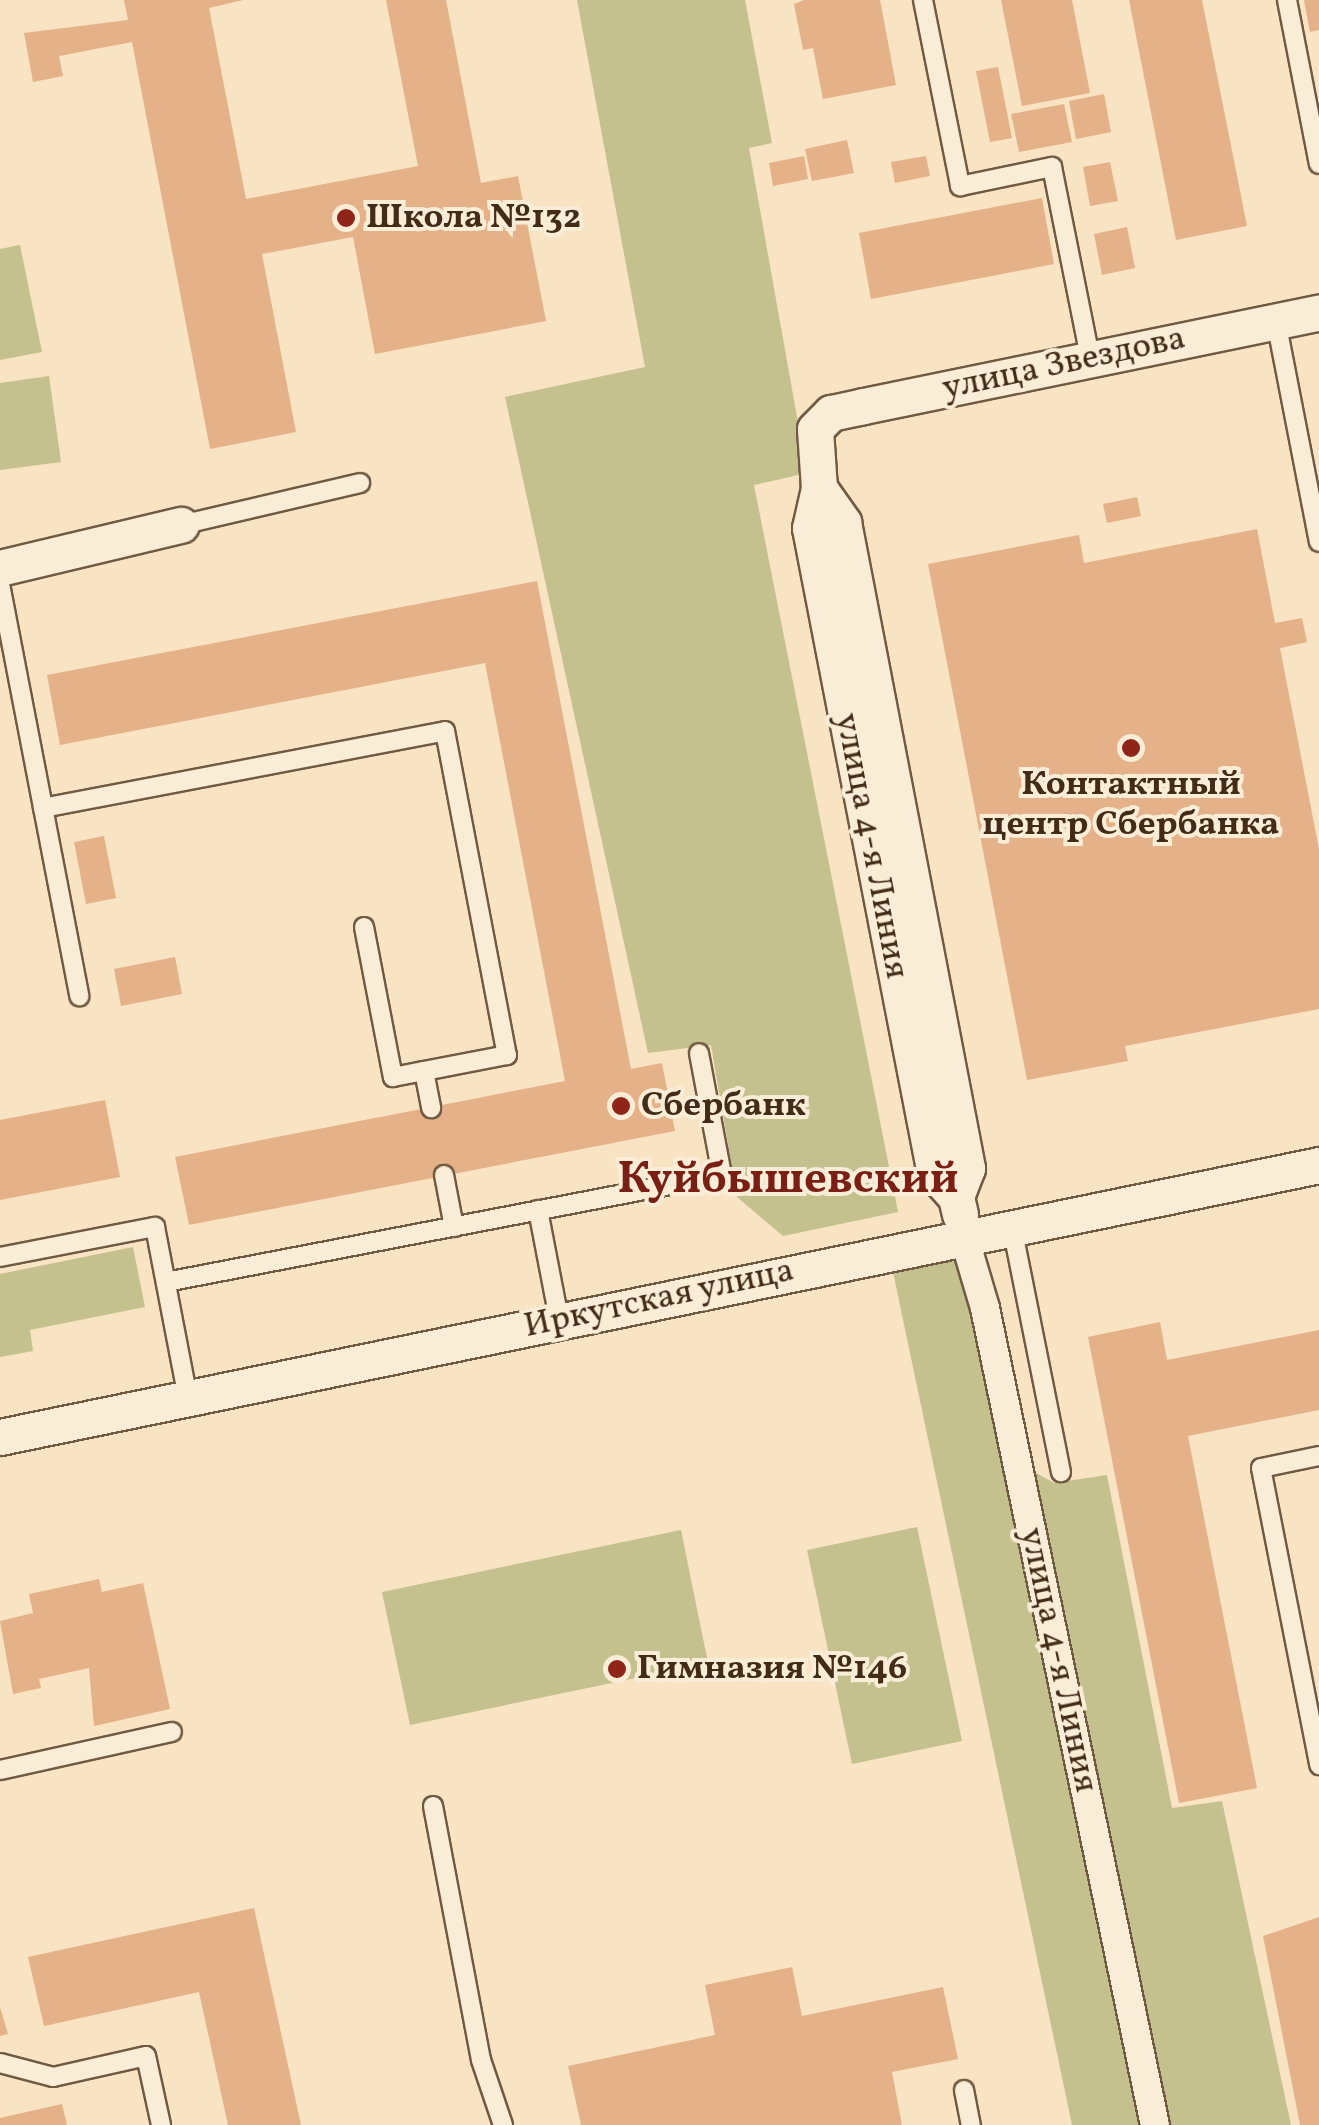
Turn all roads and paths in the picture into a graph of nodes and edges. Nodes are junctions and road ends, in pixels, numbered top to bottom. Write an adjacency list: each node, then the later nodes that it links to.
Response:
1 (923, 0): 7 (lane)
2 (1287, 0): 3 (lane)
3 (1310, 73): 4 (lane)
4 (1319, 164)
5 (1319, 312): 6 (street, улица Звездова)
6 (1276, 320): 7 (street, улица Звездова); 11 (lane)
7 (1090, 358): 8 (street, улица Звездова)
8 (815, 429): 25 (street, улица 4-я Линия)
9 (360, 483): 10 (lane)
10 (182, 525): 12 (street)
11 (1319, 542)
12 (0, 568)
13 (0, 584): 14 (lane)
14 (43, 808): 16 (lane); 18 (lane)
15 (364, 927): 18 (lane)
16 (80, 996)
17 (699, 1053): 22 (lane)
18 (424, 1071): 19 (lane)
19 (431, 1108)
20 (1319, 1164): 24 (street, Иркутская улица)
21 (444, 1176): 23 (lane)
22 (538, 1210): 23 (lane); 28 (lane)
23 (454, 1227): 27 (lane)
24 (1012, 1227): 25 (street, Иркутская улица); 32 (lane)
25 (964, 1237): 28 (street, Иркутская улица); 42 (street, улица 4-я Линия)
26 (0, 1257): 27 (lane)
27 (166, 1282): 29 (lane)
28 (559, 1320): 29 (street, Иркутская улица)
29 (188, 1398): 30 (street, Иркутская улица)
30 (0, 1436)
31 (1319, 1456): 34 (lane)
32 (1060, 1472)
33 (172, 1732): 35 (lane)
34 (1319, 1765)
35 (0, 1770)
36 (433, 1806): 40 (lane)
37 (0, 2063): 39 (lane)
38 (964, 2090): 41 (lane)
39 (161, 2125)
40 (503, 2125)
41 (971, 2125)
42 (1154, 2125)

